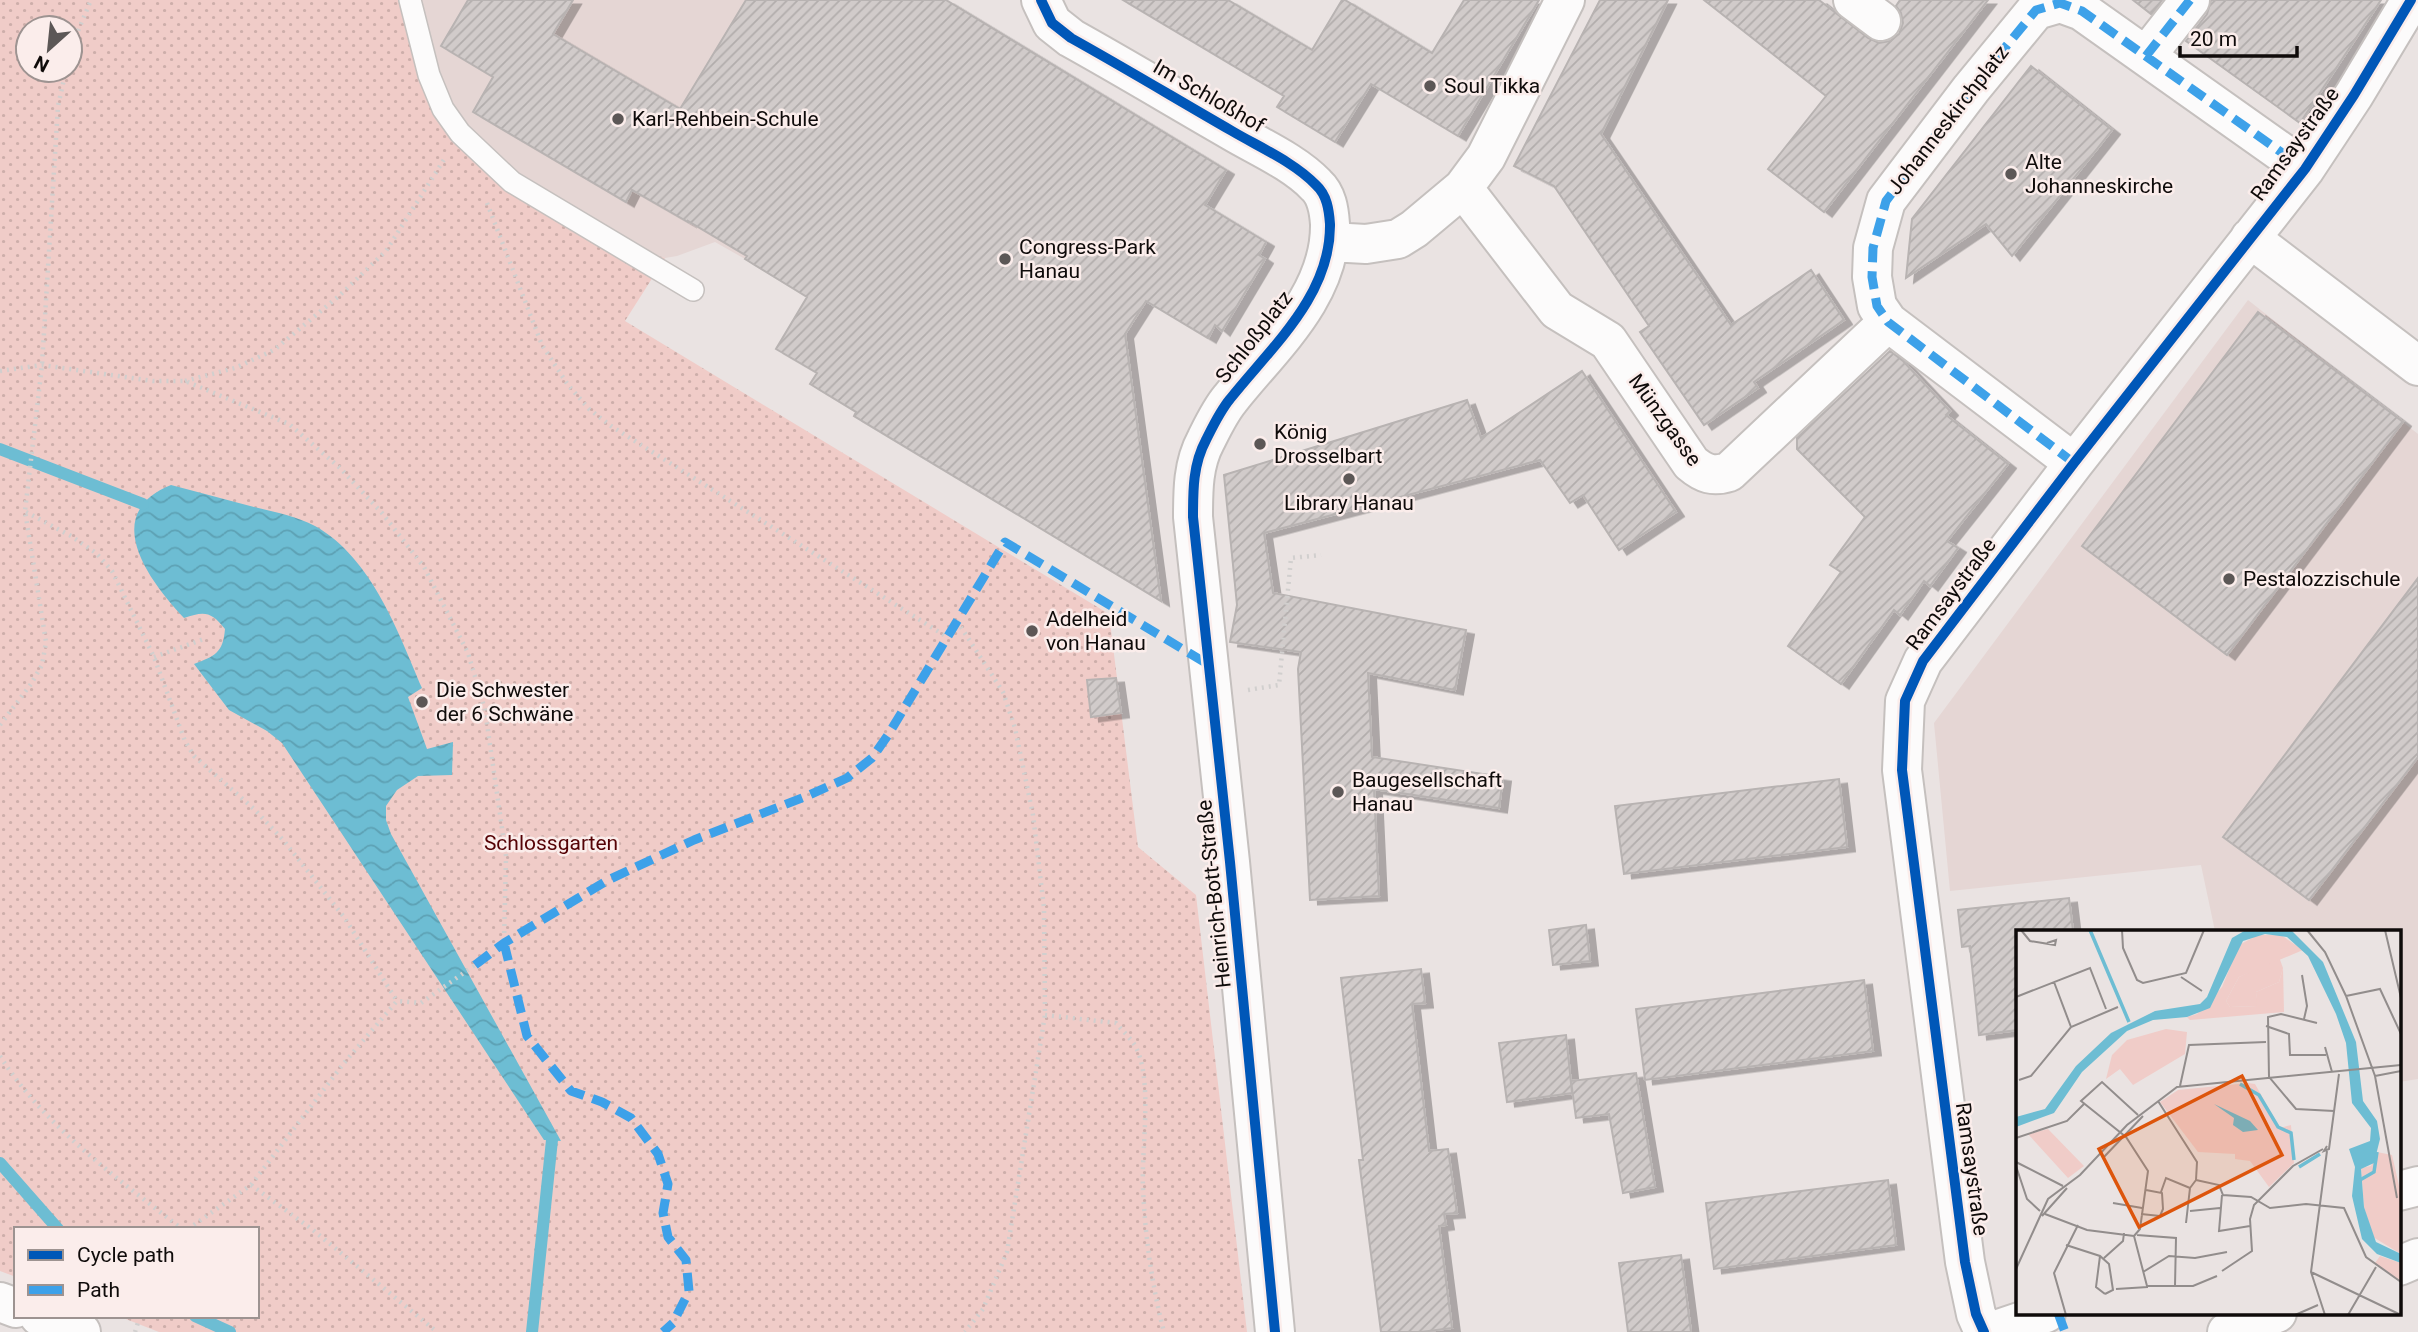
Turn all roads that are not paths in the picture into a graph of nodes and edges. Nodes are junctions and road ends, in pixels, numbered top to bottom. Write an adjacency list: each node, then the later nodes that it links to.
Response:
1 (410, 0): 11 (lane)
2 (1041, 0): 10 (street, Im Schloßhof)
3 (1565, 0): 8 (street)
4 (2190, 0): 6 (street)
5 (2410, 0): 7 (street, Ramsaystraße)
6 (2146, 56): 7 (street, Johanneskirchplatz); 12 (street, Johanneskirchplatz)
7 (2305, 169): 9 (street, Ramsaystraße)
8 (1463, 188): 10 (street); 12 (street, Münzgasse)
9 (2250, 238): 13 (street); 15 (street, Ramsaystraße)
10 (1330, 242): 14 (street, Schloßplatz)
11 (692, 290)
12 (1888, 322): 15 (street, Johanneskirchplatz)
13 (2418, 366)
14 (1199, 453): 24 (street, Heinrich-Bott-Straße)
15 (2074, 463): 25 (street, Ramsaystraße)
16 (2418, 1186): 17 (street)
17 (2400, 1191)
18 (2418, 1258): 19 (street)
19 (2400, 1266)
20 (2043, 1314): 26 (street)
21 (2274, 1314): 27 (street)
22 (44, 1318): 23 (street)
23 (82, 1332)
24 (1275, 1332)
25 (1984, 1332)
26 (1990, 1332)
27 (2227, 1332)

